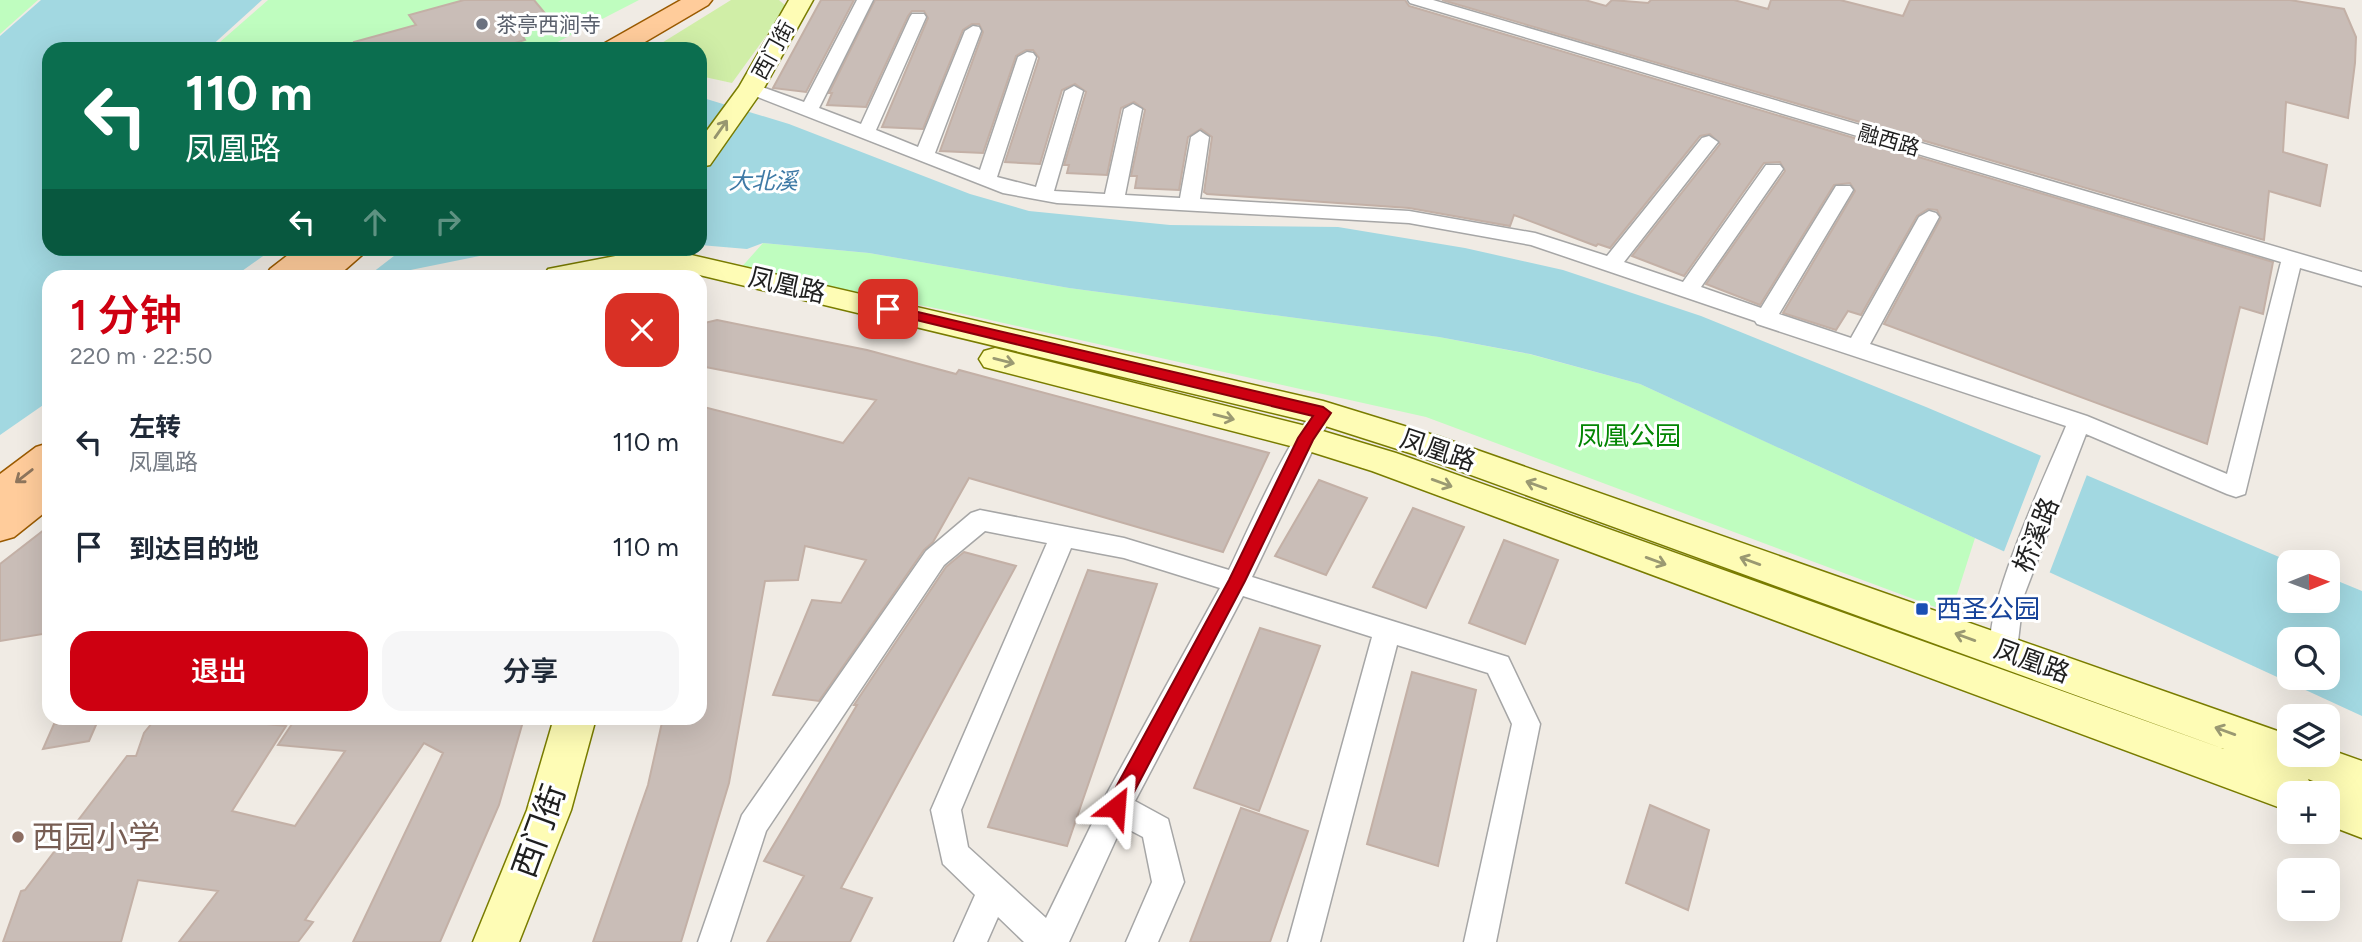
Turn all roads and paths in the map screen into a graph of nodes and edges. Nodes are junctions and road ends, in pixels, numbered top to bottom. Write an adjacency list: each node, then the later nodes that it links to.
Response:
1 (671, 0): 8 (main road)
2 (699, 0): 9 (main road)
3 (801, 0): 12 (street, 西门街)
4 (865, 0): 14 (street)
5 (1416, 0): 30 (street, 融西路)
6 (918, 17): 15 (street)
7 (973, 31): 19 (street)
8 (598, 42)
9 (626, 42)
10 (1027, 57): 21 (street)
11 (1074, 92): 23 (street)
12 (747, 93): 14 (street); 18 (street, 西门街, one-way to 12)
13 (1133, 109): 24 (street)
14 (809, 111): 15 (street)
15 (866, 133): 19 (street)
16 (1200, 137): 25 (street)
17 (1709, 142): 31 (street)
18 (707, 149)
19 (924, 156): 21 (street)
20 (1773, 169): 37 (street)
21 (986, 180): 23 (street)
22 (1843, 190): 38 (street)
23 (1043, 195): 24 (street)
24 (1114, 200): 25 (street)
25 (1189, 204): 31 (street)
26 (1929, 217): 39 (street)
27 (308, 256): 32 (main road)
28 (344, 256): 33 (main road)
29 (633, 259): 34 (street, 凤凰路); 40 (street, 凤凰路)
30 (2292, 259): 35 (street, 融西路); 41 (street)
31 (1611, 265): 37 (street)
32 (290, 270)
33 (326, 270)
34 (585, 270)
35 (2362, 279)
36 (707, 288): 40 (street, 凤凰路, one-way to 40)
37 (1687, 292): 38 (street)
38 (1765, 319): 39 (street)
39 (1856, 349): 41 (street)
40 (1315, 425): 47 (street); 49 (street, 凤凰路, one-way to 40); 54 (street, 凤凰路, one-way to 54)
41 (2078, 427): 49 (street, 桥溪路)
42 (42, 462): 44 (main road, one-way to 44)
43 (42, 493): 45 (main road)
44 (0, 495)
45 (0, 526)
46 (1063, 536): 47 (street); 58 (street); 60 (street)
47 (1237, 581): 48 (street); 55 (street)
48 (1387, 631): 64 (street); 65 (street)
49 (2003, 650): 51 (street, 凤凰路, one-way to 49)
50 (573, 725): 59 (street, 西门街)
51 (2277, 749)
52 (2326, 767): 53 (street, 凤凰路)
53 (2362, 780)
54 (2277, 787)
55 (1116, 807): 62 (street); 63 (street)
56 (2340, 810): 57 (street)
57 (2362, 818)
58 (993, 891): 61 (street); 62 (street)
59 (496, 942)
60 (714, 942)
61 (970, 942)
62 (1050, 942)
63 (1142, 942)
64 (1304, 942)
65 (1480, 942)

